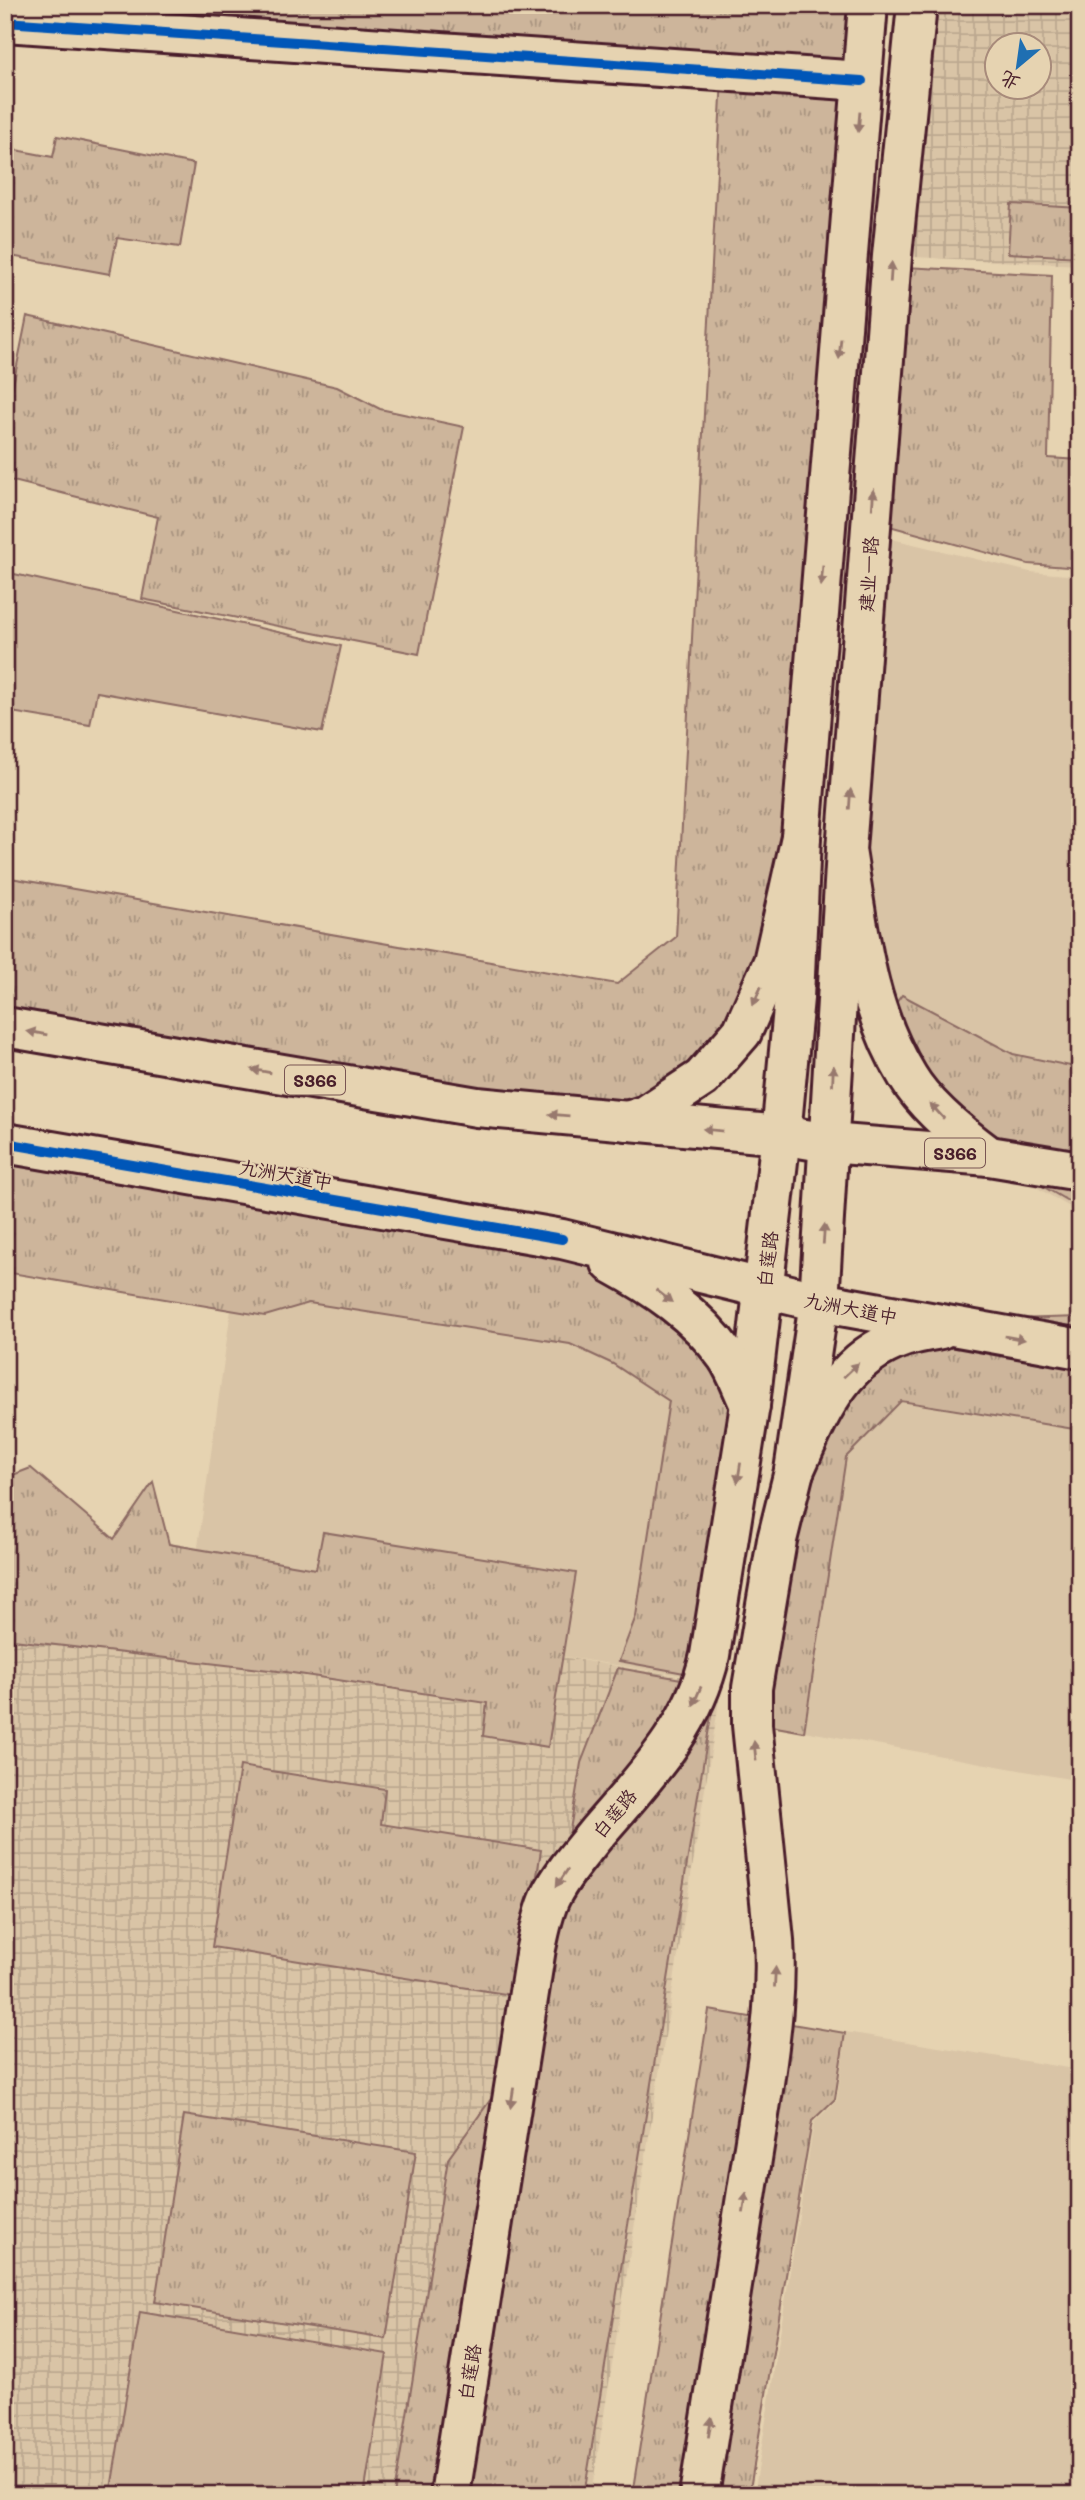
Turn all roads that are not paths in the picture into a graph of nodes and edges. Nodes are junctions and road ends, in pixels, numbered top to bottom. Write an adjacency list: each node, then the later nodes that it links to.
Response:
1 (868, 5): 4 (main road)
2 (917, 5): 6 (main road, 建业一路, one-way to 2)
3 (5, 22): 4 (main road)
4 (862, 81): 5 (main road, one-way to 5)
5 (801, 836): 8 (main road, one-way to 8); 9 (main road)
6 (846, 850): 11 (main road, 建业一路, one-way to 6); 12 (main road, one-way to 6)
7 (5, 1027): 8 (main road, S366, one-way to 7)
8 (627, 1121): 9 (main road, S366, one-way to 8)
9 (781, 1135): 11 (main road); 15 (main road, 白莲路)
10 (5, 1143): 14 (main road, 九洲大道中)
11 (830, 1143): 12 (main road, S366); 16 (main road, one-way to 11)
12 (989, 1156): 13 (main road, S366)
13 (1080, 1171)
14 (562, 1239): 15 (main road, 九洲大道中); 19 (main road, one-way to 19)
15 (763, 1290): 16 (main road, 九洲大道中); 19 (main road, 白莲路)
16 (819, 1303): 17 (main road, 九洲大道中); 20 (main road)
17 (950, 1327): 18 (main road, 九洲大道中, one-way to 18); 20 (main road, one-way to 17)
18 (1080, 1349)
19 (750, 1405): 21 (main road, 白莲路, one-way to 21)
20 (794, 1471): 22 (main road, one-way to 20)
21 (450, 2495)
22 (699, 2495)

